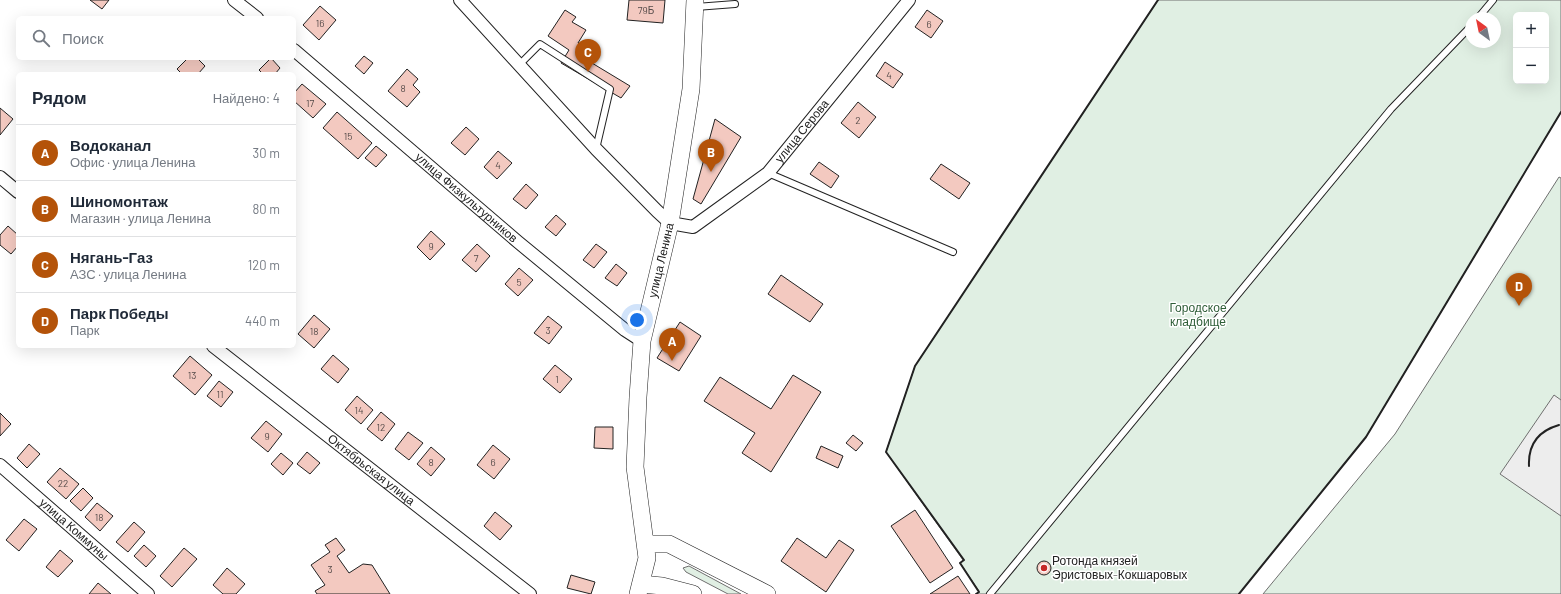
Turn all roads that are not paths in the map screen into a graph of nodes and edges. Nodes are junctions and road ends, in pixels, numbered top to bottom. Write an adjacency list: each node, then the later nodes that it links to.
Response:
1 (234, 0): 8 (street)
2 (460, 0): 11 (street)
3 (909, 0): 13 (street, улица Серова)
4 (1493, 0): 7 (lane)
5 (695, 4): 6 (lane); 16 (street, улица Ленина)
6 (735, 4)
7 (1483, 12)
8 (254, 16)
9 (1465, 32): 27 (lane)
10 (296, 52): 18 (street, улица Физкультурников)
11 (519, 65): 12 (street); 12 (lane)
12 (596, 149): 16 (street)
13 (768, 173): 16 (street, улица Серова); 17 (lane)
14 (0, 177): 15 (street)
15 (16, 190)
16 (670, 223): 18 (street, улица Ленина)
17 (953, 252)
18 (642, 341): 21 (street, улица Ленина)
19 (215, 348): 24 (street, Октябрьская улица)
20 (0, 465): 23 (street, улица Коммуны)
21 (646, 544): 22 (street, улица Ленина); 26 (street)
22 (640, 589): 25 (street)
23 (148, 594)
24 (530, 594)
25 (692, 594)
26 (767, 594)
27 (990, 594)

